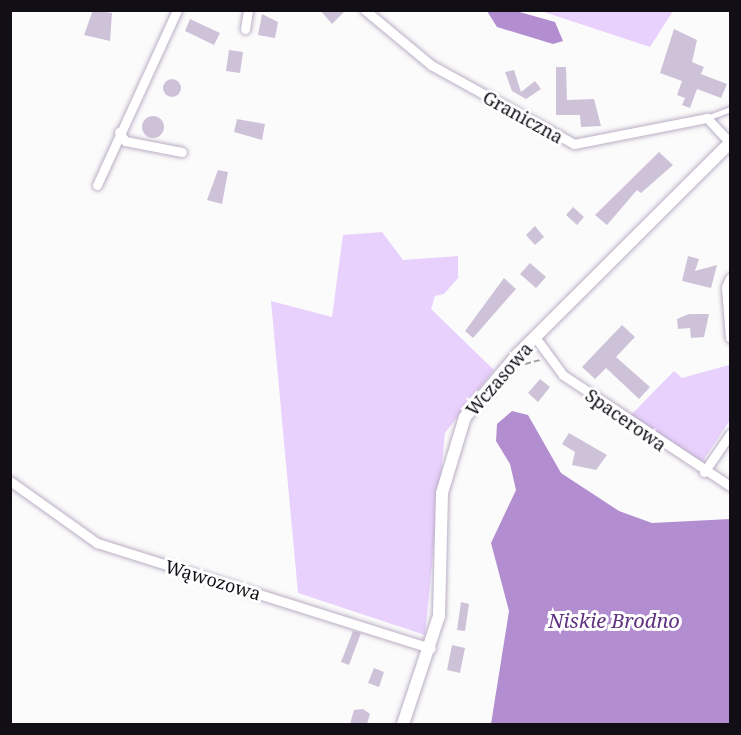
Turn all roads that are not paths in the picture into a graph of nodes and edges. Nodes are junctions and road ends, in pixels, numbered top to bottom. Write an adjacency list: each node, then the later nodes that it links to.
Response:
1 (177, 10): 7 (street)
2 (248, 10): 4 (street)
3 (365, 10): 6 (street, Graniczna)
4 (245, 29)
5 (730, 109): 6 (lane)
6 (707, 118): 8 (street)
7 (119, 132): 9 (street); 10 (street)
8 (730, 143): 12 (street, Wczasowa)
9 (182, 152)
10 (97, 185)
11 (730, 278): 13 (street)
12 (535, 337): 15 (street, Spacerowa); 18 (street, Wczasowa)
13 (730, 338)
14 (730, 434): 15 (street)
15 (704, 472): 17 (street, Spacerowa)
16 (10, 481): 18 (street, Wąwozowa)
17 (730, 486)
18 (431, 648): 19 (street, Wczasowa)
19 (403, 724)

